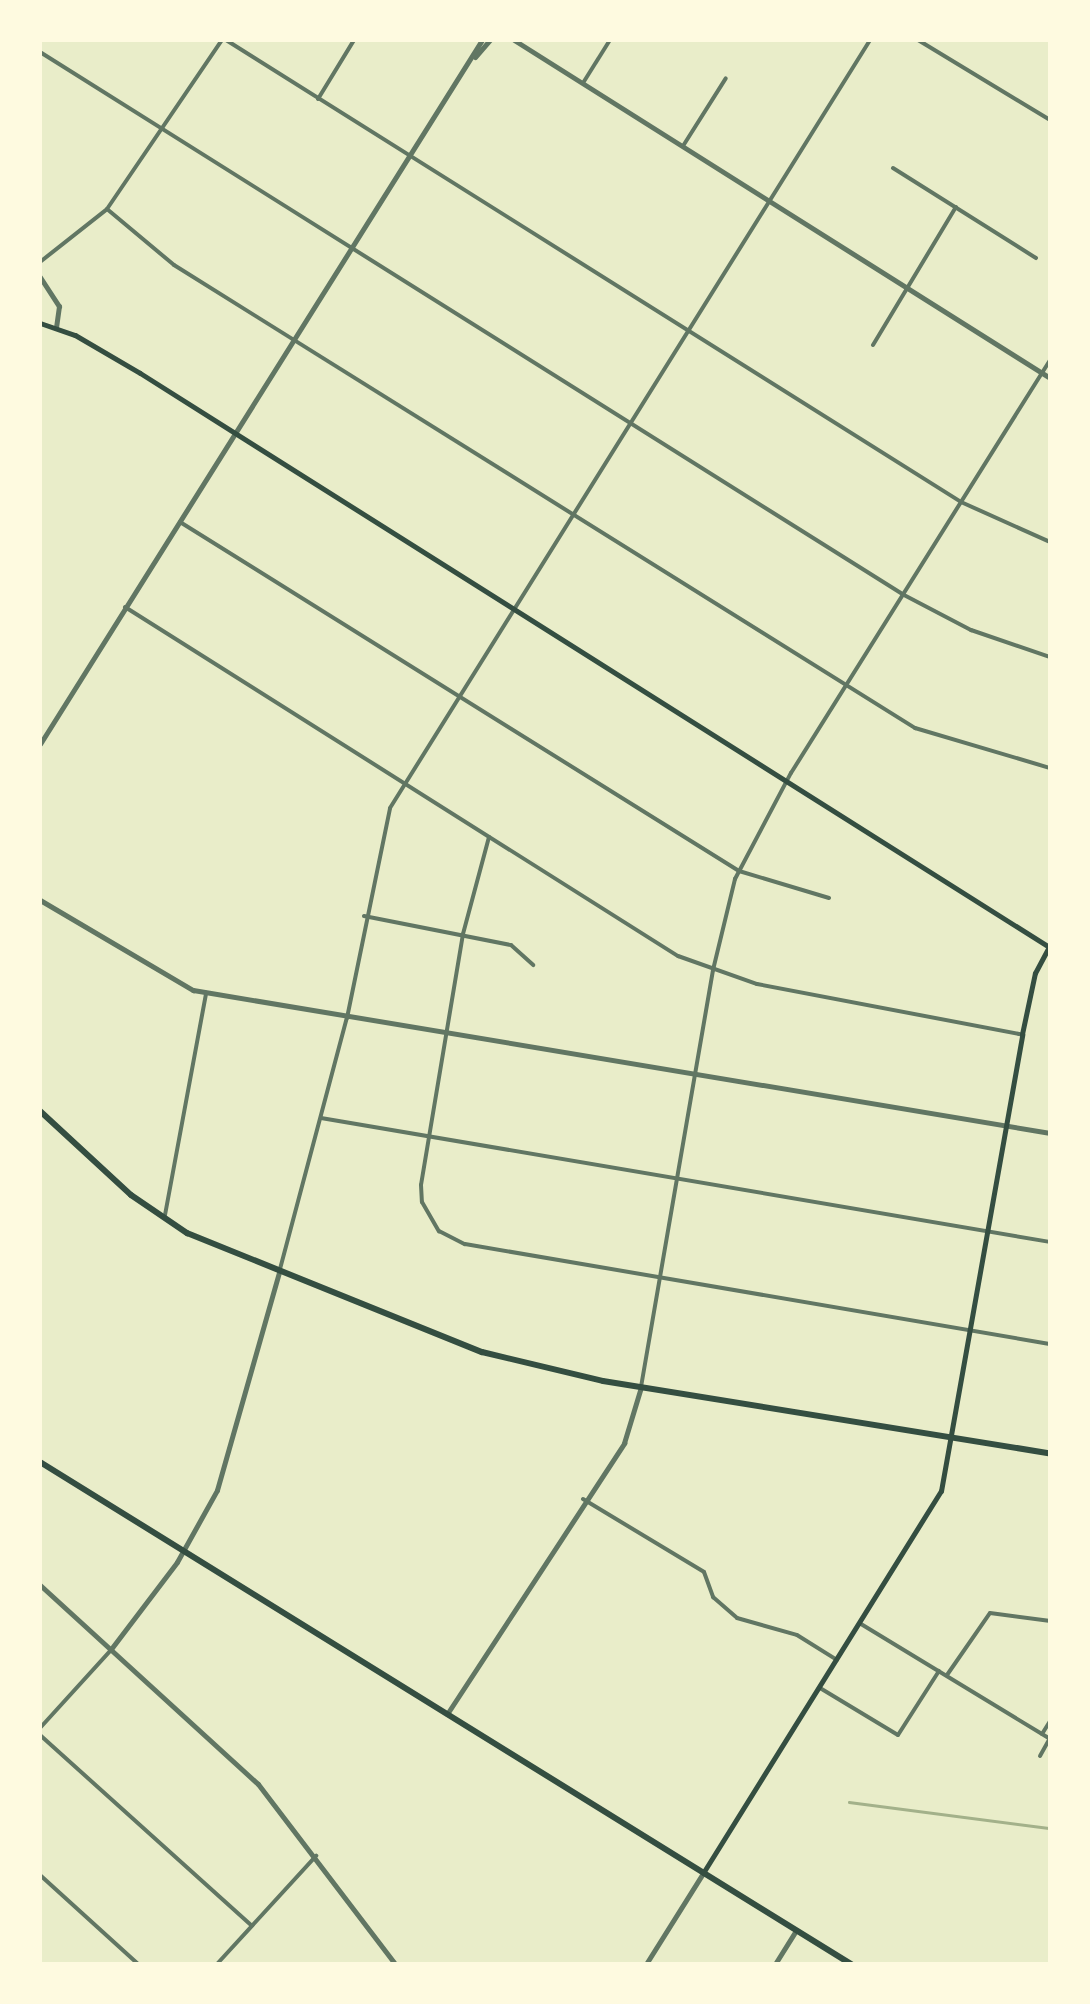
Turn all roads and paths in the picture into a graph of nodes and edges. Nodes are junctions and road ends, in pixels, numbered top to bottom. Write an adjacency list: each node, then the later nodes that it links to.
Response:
1 (224, 40): 14 (street); 16 (street)
2 (354, 40): 14 (street)
3 (482, 40): 11 (street)
4 (490, 40): 11 (street)
5 (514, 40): 9 (street)
6 (610, 40): 13 (street)
7 (870, 40): 20 (street)
8 (918, 40): 15 (street)
9 (525, 42): 13 (street)
10 (40, 52): 16 (street)
11 (476, 57): 18 (street)
12 (726, 78): 17 (street)
13 (584, 82): 17 (street)
14 (318, 98): 18 (street)
15 (1050, 120)
16 (162, 130): 22 (street); 23 (street)
17 (683, 146): 20 (street)
18 (412, 156): 23 (street); 30 (street)
19 (894, 168): 21 (street)
20 (769, 201): 27 (street); 30 (street)
21 (956, 207): 24 (street); 27 (street)
22 (107, 209): 25 (street); 31 (street)
23 (354, 248): 31 (street); 36 (street)
24 (1036, 258)
25 (40, 262)
26 (40, 277): 29 (street)
27 (907, 287): 32 (street); 34 (street)
28 (40, 323): 29 (main road)
29 (56, 328): 37 (main road)
30 (688, 329): 36 (street); 38 (street)
31 (296, 341): 37 (street); 39 (street)
32 (873, 345)
33 (1050, 360): 34 (street)
34 (1042, 373): 35 (street); 38 (street)
35 (1050, 378)
36 (630, 422): 39 (street); 42 (street)
37 (237, 433): 40 (street); 44 (main road)
38 (960, 502): 41 (street); 42 (street)
39 (571, 515): 44 (street); 46 (street)
40 (180, 522): 43 (street); 47 (street)
41 (1050, 542)
42 (904, 594): 45 (street); 46 (street)
43 (125, 607): 48 (street); 51 (street)
44 (512, 608): 47 (street); 50 (main road)
45 (1050, 657)
46 (845, 686): 49 (street); 50 (street)
47 (458, 696): 51 (street); 53 (street)
48 (40, 744)
49 (1050, 768)
50 (786, 781): 53 (street); 58 (main road)
51 (404, 783): 52 (street); 56 (street)
52 (490, 837): 57 (street); 60 (street)
53 (739, 871): 54 (street); 60 (street)
54 (829, 898)
55 (40, 900): 61 (street)
56 (364, 916): 57 (street); 62 (street)
57 (463, 934): 59 (street); 63 (street)
58 (1050, 947): 64 (main road)
59 (533, 966)
60 (713, 970): 64 (street); 65 (street)
61 (206, 993): 62 (street); 72 (street)
62 (347, 1018): 63 (street); 67 (street)
63 (446, 1034): 65 (street); 70 (street)
64 (1022, 1034): 68 (main road)
65 (695, 1077): 68 (street); 71 (street)
66 (40, 1110): 72 (main road)
67 (322, 1118): 70 (street); 75 (street)
68 (1006, 1129): 69 (street); 73 (main road)
69 (1050, 1133)
70 (430, 1135): 71 (street); 76 (street)
71 (678, 1178): 73 (street); 76 (street)
72 (164, 1220): 75 (main road)
73 (990, 1232): 74 (street); 77 (main road)
74 (1050, 1242)
75 (280, 1272): 79 (main road); 84 (street)
76 (659, 1278): 77 (street); 79 (street)
77 (972, 1331): 78 (street); 80 (main road)
78 (1050, 1344)
79 (641, 1387): 80 (main road); 83 (street)
80 (954, 1438): 81 (main road); 87 (main road)
81 (1050, 1454)
82 (40, 1462): 84 (main road)
83 (584, 1499): 89 (street); 93 (street)
84 (184, 1550): 88 (street); 93 (main road)
85 (40, 1585): 88 (street)
86 (1050, 1620): 91 (street)
87 (861, 1624): 89 (main road); 90 (street)
88 (111, 1649): 95 (street); 99 (street)
89 (837, 1660): 92 (main road)
90 (938, 1671): 91 (street); 92 (street)
91 (947, 1676): 96 (street)
92 (820, 1688): 100 (main road)
93 (447, 1714): 100 (main road)
94 (1050, 1721): 96 (street)
95 (40, 1731): 102 (street)
96 (1042, 1734): 97 (street)
97 (1050, 1739): 98 (street)
98 (1040, 1756)
99 (316, 1856): 102 (street); 106 (street)
100 (703, 1873): 103 (main road); 107 (street)
101 (40, 1875): 104 (street)
102 (252, 1926): 105 (street)
103 (796, 1930): 108 (street); 109 (main road)
104 (138, 1964)
105 (217, 1964)
106 (395, 1964)
107 (646, 1964)
108 (774, 1964)
109 (851, 1964)

